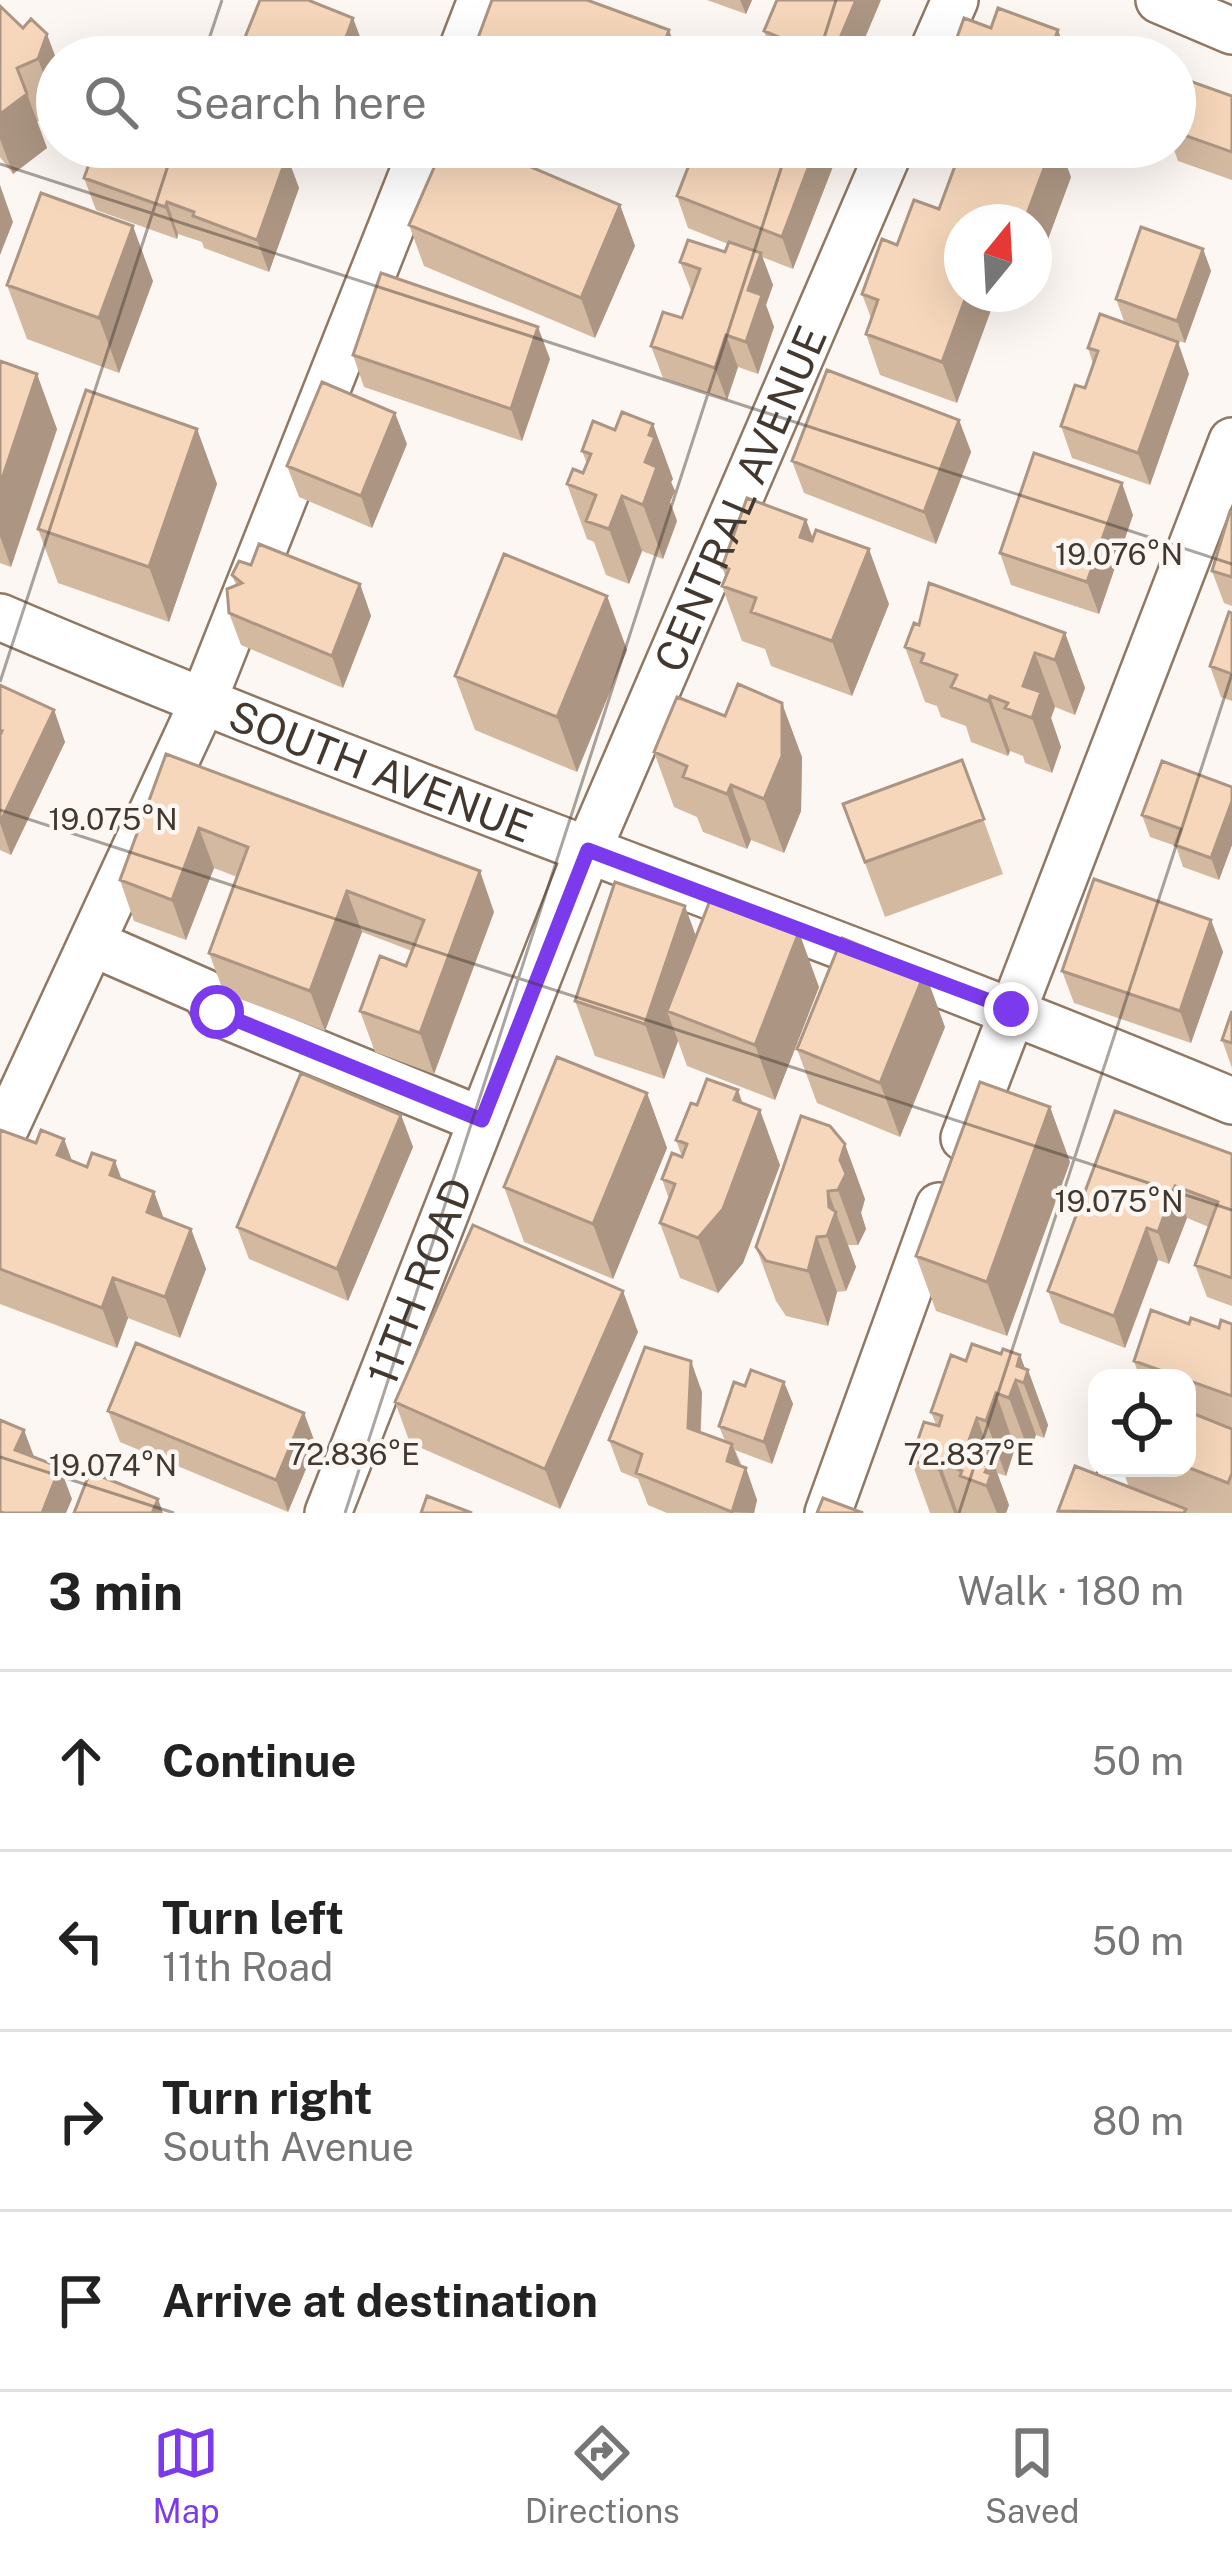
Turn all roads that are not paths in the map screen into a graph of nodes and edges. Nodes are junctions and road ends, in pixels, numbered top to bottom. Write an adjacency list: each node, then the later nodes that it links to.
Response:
1 (481, 0): 5 (street)
2 (955, 0): 6 (street)
3 (1159, 0): 4 (street)
4 (1232, 31)
5 (466, 36)
6 (939, 36)
7 (415, 168): 11 (street)
8 (883, 168): 12 (street, CENTRAL AVENUE)
9 (1232, 441): 14 (street)
10 (0, 617): 11 (street, SOUTH AVENUE)
11 (202, 704): 12 (street, SOUTH AVENUE); 13 (street)
12 (588, 850): 14 (street, SOUTH AVENUE); 16 (street, 11TH ROAD)
13 (92, 943): 16 (street); 17 (street)
14 (1011, 1009): 15 (street, SOUTH AVENUE); 20 (street)
15 (1232, 1101)
16 (482, 1120): 19 (street, 11TH ROAD)
17 (0, 1140)
18 (1121, 1477): 21 (street)
19 (328, 1513)
20 (828, 1513)
21 (1128, 1513)

